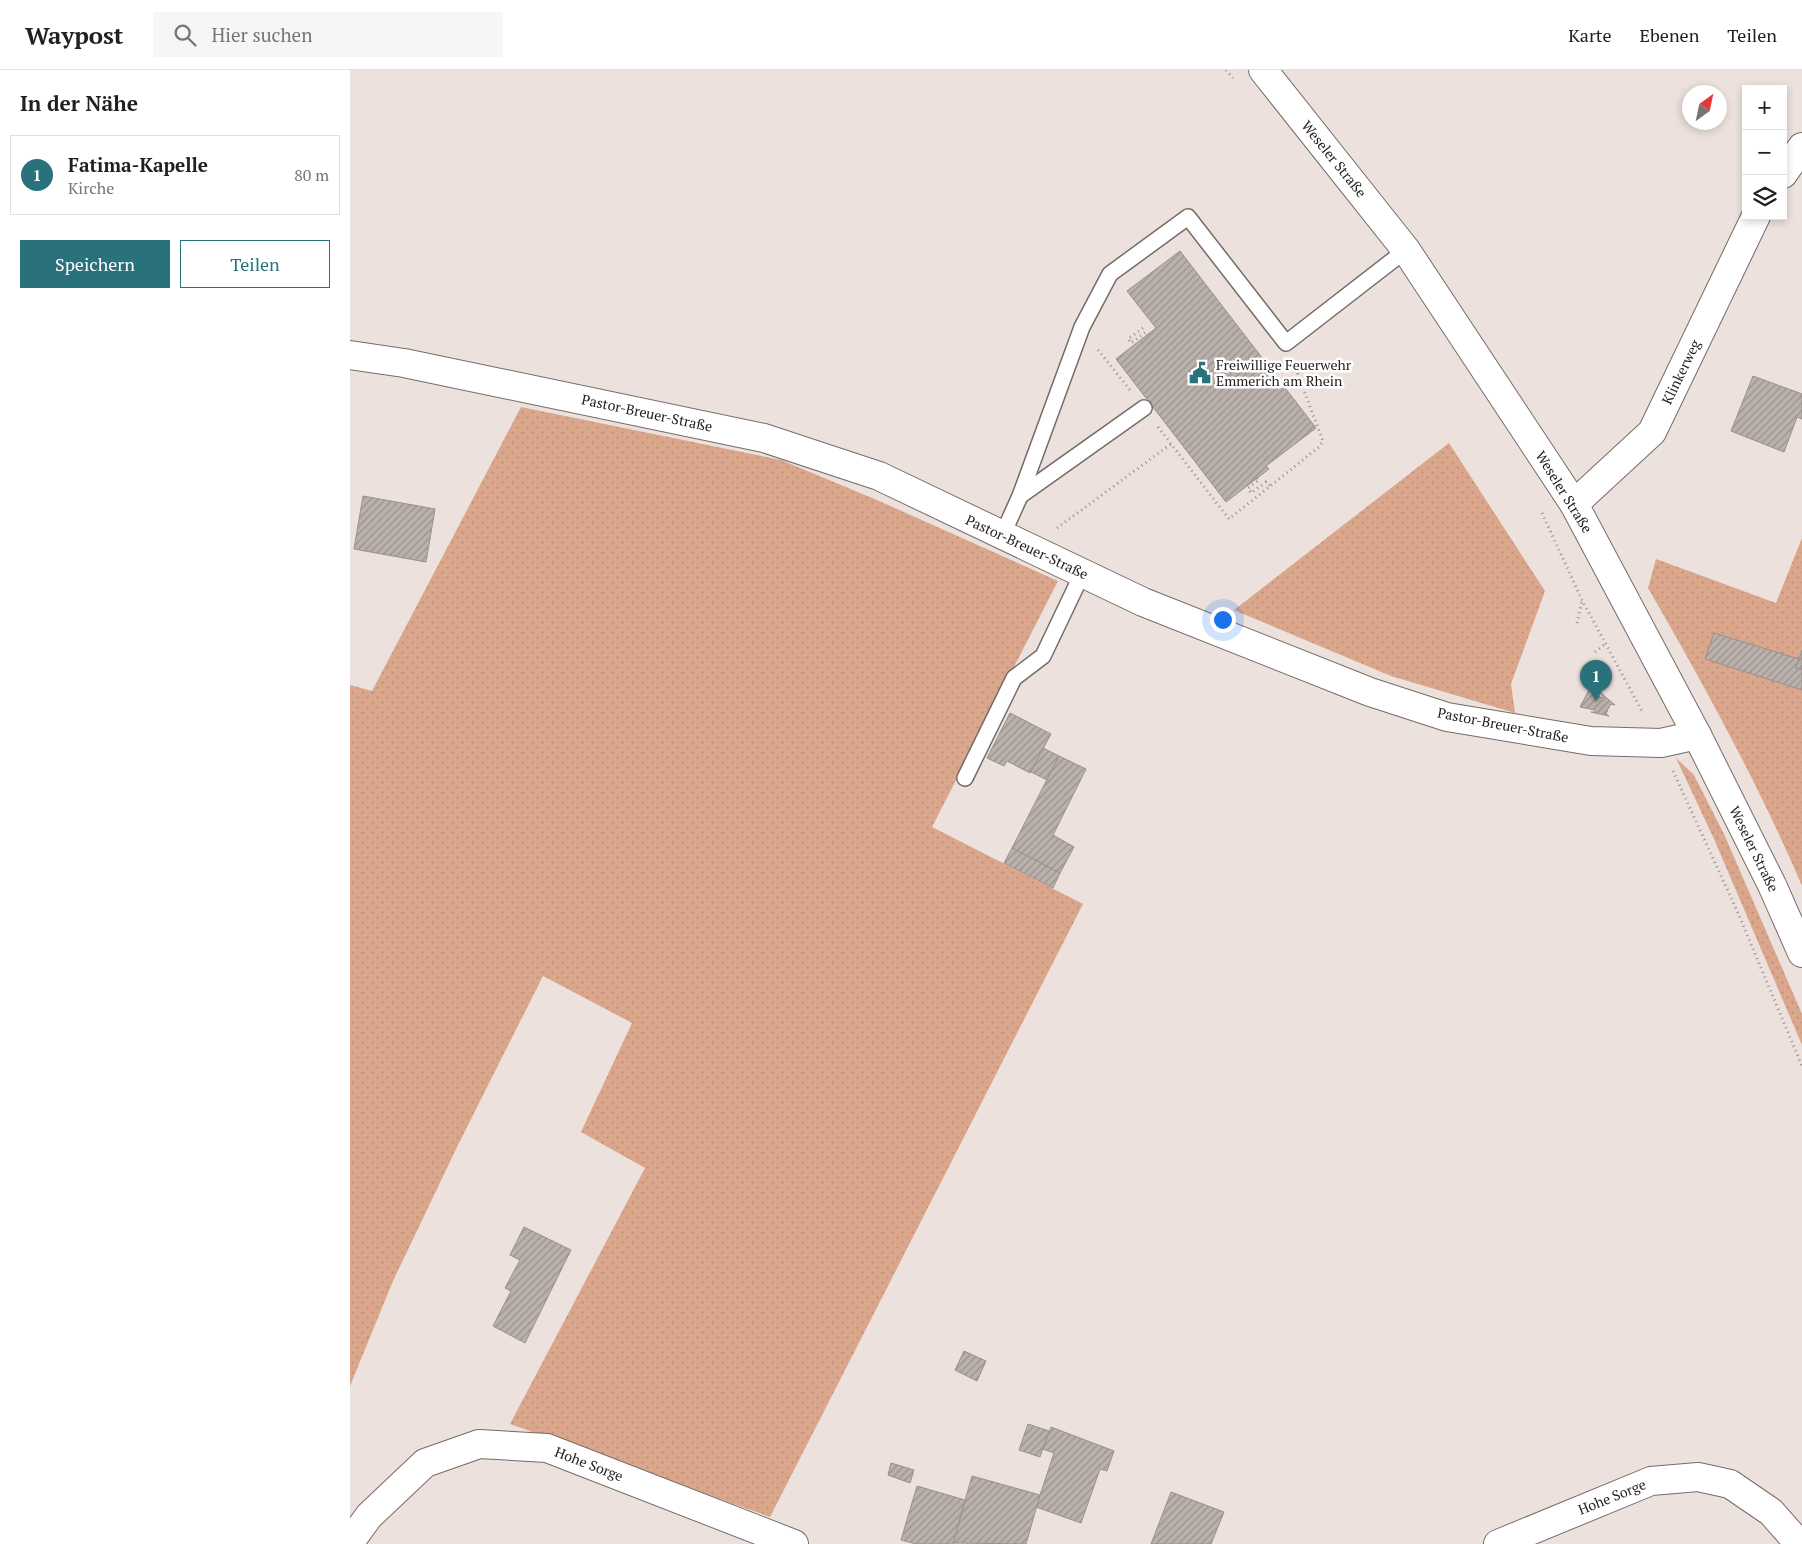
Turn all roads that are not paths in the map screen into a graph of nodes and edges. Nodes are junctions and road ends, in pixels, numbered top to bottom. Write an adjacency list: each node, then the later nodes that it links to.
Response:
1 (1262, 70): 5 (street, Weseler Straße)
2 (1802, 147): 3 (street)
3 (1787, 168)
4 (1754, 220): 9 (street, Klinkerweg)
5 (1406, 250): 8 (lane); 9 (street, Weseler Straße)
6 (350, 355): 10 (street, Pastor-Breuer-Straße)
7 (1144, 408): 8 (lane)
8 (1020, 496): 10 (lane)
9 (1574, 504): 12 (street, Weseler Straße)
10 (1002, 536): 11 (street, Pastor-Breuer-Straße)
11 (1082, 574): 12 (street, Pastor-Breuer-Straße); 13 (lane)
12 (1698, 735): 14 (street, Weseler Straße)
13 (965, 778)
14 (1802, 953)
15 (1802, 1540): 18 (street, Hohe Sorge)
16 (350, 1542): 17 (street, Hohe Sorge)
17 (794, 1544)
18 (1498, 1544)

